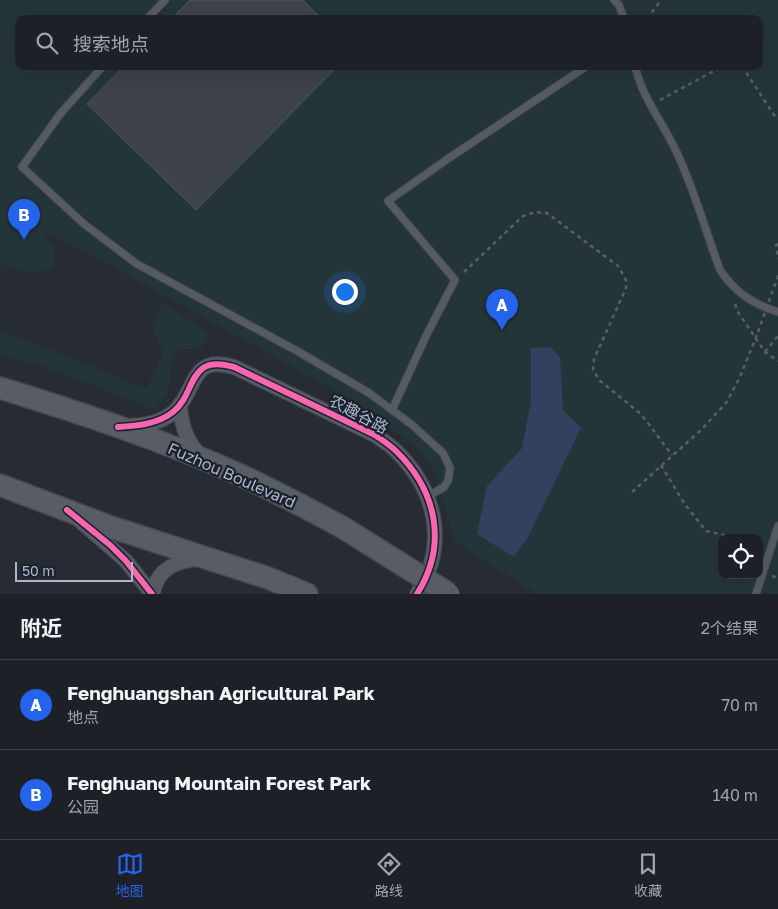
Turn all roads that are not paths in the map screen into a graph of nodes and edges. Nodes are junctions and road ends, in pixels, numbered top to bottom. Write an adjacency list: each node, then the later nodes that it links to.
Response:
1 (165, 0): 3 (lane)
2 (614, 0): 4 (lane)
3 (151, 15)
4 (623, 15)
5 (99, 70): 11 (lane)
6 (581, 70): 11 (lane)
7 (636, 70): 8 (lane)
8 (778, 312)
9 (0, 388): 12 (main road, Fuzhou Boulevard)
10 (180, 404): 12 (street); 13 (street); 15 (street, 农趣谷路)
11 (392, 410): 15 (lane)
12 (118, 427): 13 (main road, Fuzhou Boulevard)
13 (204, 459): 22 (main road, Fuzhou Boulevard, bridge)
14 (0, 485): 16 (main road)
15 (427, 497): 21 (street, 农趣谷路)
16 (67, 510): 18 (main road); 20 (street)
17 (778, 526): 23 (lane)
18 (210, 559): 19 (main road); 20 (street)
19 (303, 592)
20 (152, 594)
21 (417, 594)
22 (449, 594)
23 (756, 594)

